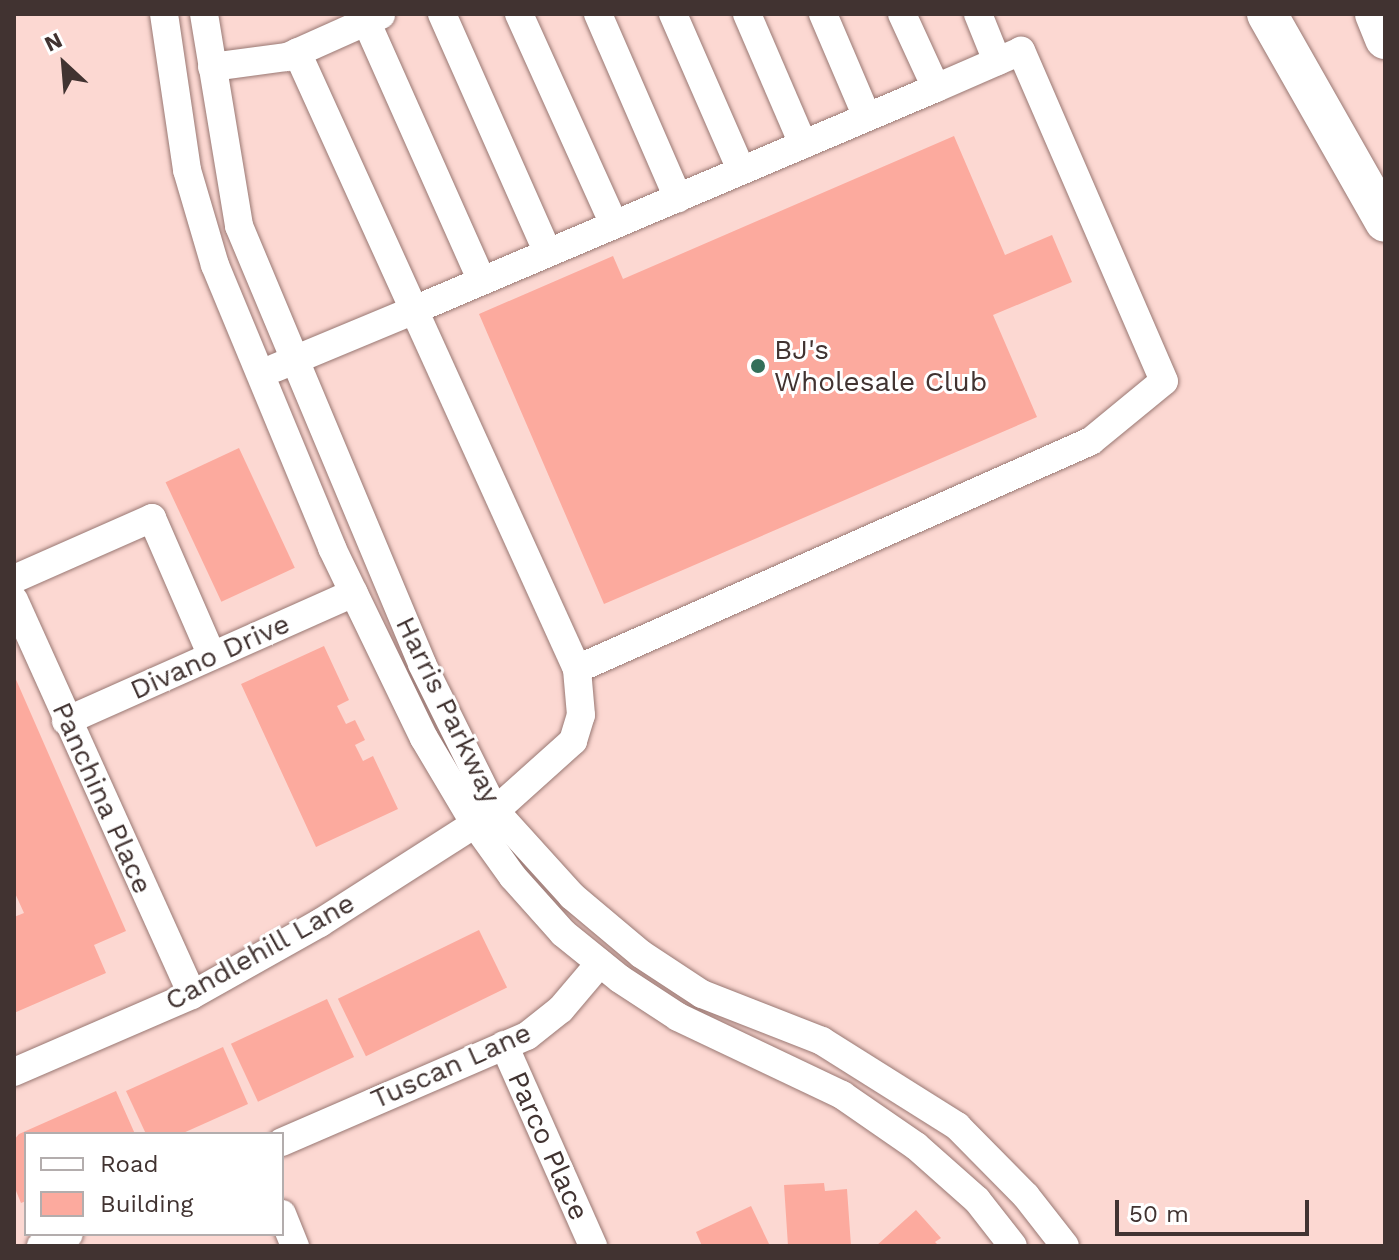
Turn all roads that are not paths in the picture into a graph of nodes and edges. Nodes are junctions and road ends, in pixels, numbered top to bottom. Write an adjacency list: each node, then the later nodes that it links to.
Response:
1 (164, 14): 29 (street, Harris Parkway)
2 (204, 14): 17 (street, Harris Parkway)
3 (442, 14): 25 (street)
4 (519, 14): 24 (street)
5 (598, 14): 22 (street)
6 (673, 14): 21 (street)
7 (747, 14): 20 (street)
8 (823, 14): 19 (street)
9 (902, 14): 18 (street)
10 (978, 14): 16 (street)
11 (1267, 14): 23 (highway)
12 (1375, 14): 14 (highway)
13 (370, 16): 15 (street); 26 (street)
14 (1385, 39)
15 (297, 52): 17 (street); 27 (street, Candlehill Lane)
16 (997, 61): 18 (street); 34 (street)
17 (212, 67): 28 (street, Harris Parkway)
18 (936, 88): 19 (street)
19 (867, 117): 20 (street)
20 (803, 144): 21 (street)
21 (741, 170): 22 (street)
22 (678, 198): 24 (street)
23 (1385, 222)
24 (614, 224): 25 (street)
25 (548, 253): 26 (street)
26 (482, 281): 27 (street)
27 (414, 310): 28 (street); 34 (street, Candlehill Lane)
28 (292, 360): 29 (street); 36 (street, Harris Parkway)
29 (259, 374): 31 (street, Harris Parkway)
30 (14, 579): 33 (street)
31 (354, 593): 33 (street, Divano Drive); 36 (street, Harris Parkway)
32 (14, 600): 35 (street, Panchina Place)
33 (212, 656): 35 (street, Divano Drive)
34 (577, 669): 36 (street, Candlehill Lane)
35 (66, 721): 38 (street, Panchina Place)
36 (485, 817): 37 (street, Harris Parkway); 38 (street, Candlehill Lane); 48 (street, Harris Parkway)
37 (600, 963): 39 (street, Tuscan Lane); 47 (street, Harris Parkway)
38 (192, 995): 40 (street, Candlehill Lane)
39 (504, 1045): 41 (street, Tuscan Lane); 46 (street, Parco Place)
40 (14, 1072)
41 (284, 1141)
42 (284, 1219): 45 (street)
43 (64, 1236): 44 (street)
44 (41, 1246)
45 (295, 1246)
46 (593, 1246)
47 (1013, 1246)
48 (1065, 1246)

